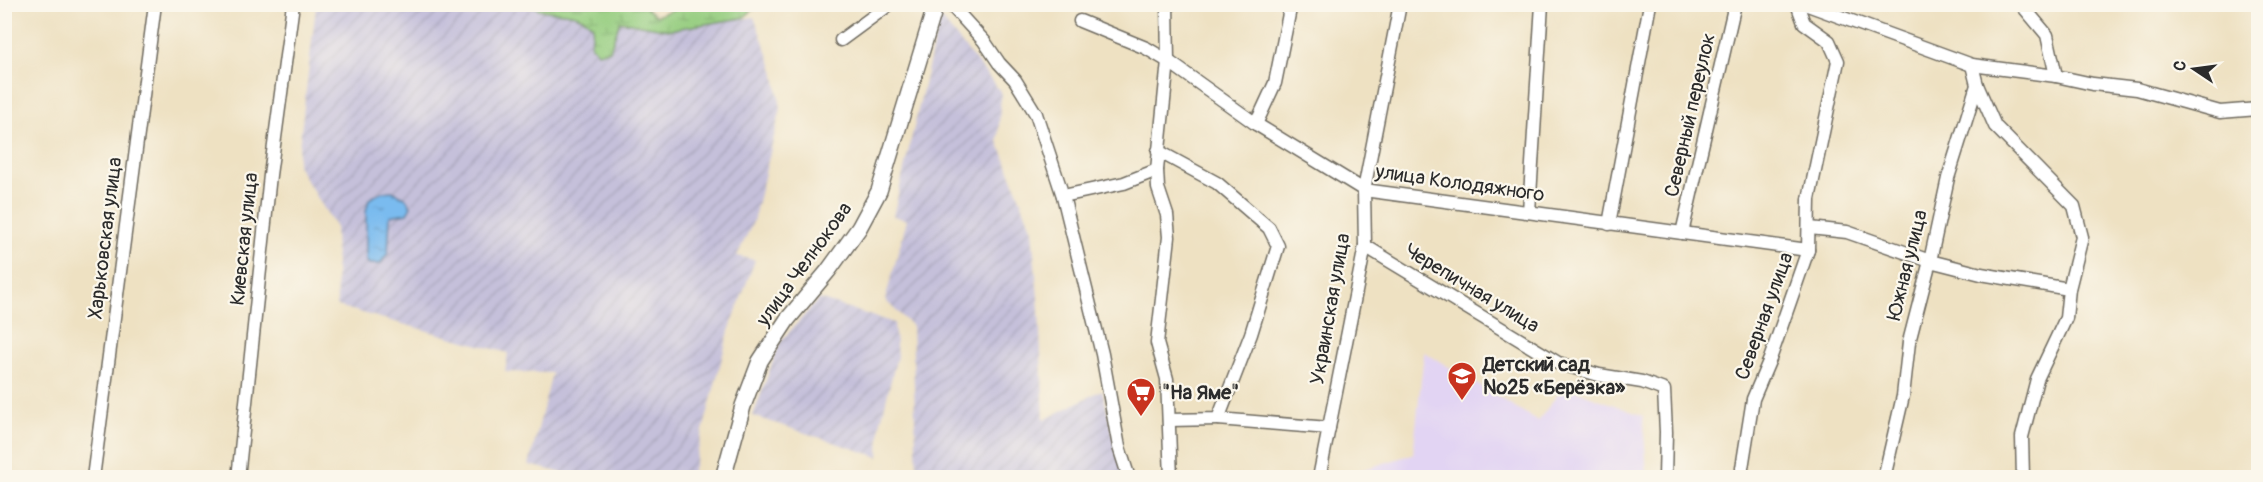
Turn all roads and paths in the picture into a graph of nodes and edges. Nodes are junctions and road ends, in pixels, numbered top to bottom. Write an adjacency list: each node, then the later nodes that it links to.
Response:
1 (155, 4): 38 (street, Харьковская улица)
2 (293, 4): 39 (street, Киевская улица)
3 (890, 4): 16 (street)
4 (936, 4): 40 (main road, улица Челнокова)
5 (950, 4): 26 (street)
6 (1167, 4): 17 (street)
7 (1291, 4): 22 (street)
8 (1400, 4): 25 (street, Украинская улица)
9 (1542, 4): 27 (street)
10 (1650, 4): 28 (street)
11 (1735, 4): 30 (street, Северный переулок)
12 (1797, 4): 29 (street, Северная улица)
13 (1805, 4): 18 (street)
14 (2021, 4): 19 (street)
15 (1080, 21): 17 (street, улица Колодяжного)
16 (841, 40)
17 (1168, 61): 22 (street, улица Колодяжного); 23 (street)
18 (1972, 65): 19 (street); 20 (street)
19 (2056, 76): 21 (street)
20 (1977, 85): 33 (street, Южная улица); 34 (street)
21 (2259, 109)
22 (1256, 124): 25 (street, улица Колодяжного)
23 (1158, 151): 24 (street); 35 (street)
24 (1157, 170): 26 (street); 36 (street)
25 (1364, 190): 27 (street, улица Колодяжного); 31 (street, Украинская улица)
26 (1063, 196): 41 (street)
27 (1529, 212): 28 (street, улица Колодяжного)
28 (1609, 224): 30 (street, улица Колодяжного)
29 (1810, 228): 32 (street, Северная улица); 33 (street)
30 (1682, 233): 32 (street, улица Колодяжного)
31 (1365, 246): 37 (street, Украинская улица); 44 (street, Черепичная улица)
32 (1808, 250): 45 (street, Северная улица)
33 (1930, 261): 34 (street); 46 (street, Южная улица)
34 (2069, 289): 47 (street)
35 (1218, 419): 36 (street); 37 (street)
36 (1169, 420): 42 (street)
37 (1329, 428): 43 (street, Украинская улица)
38 (93, 477)
39 (238, 477)
40 (723, 477)
41 (1129, 477)
42 (1171, 477)
43 (1319, 477)
44 (1665, 477)
45 (1742, 477)
46 (1884, 477)
47 (2023, 477)

